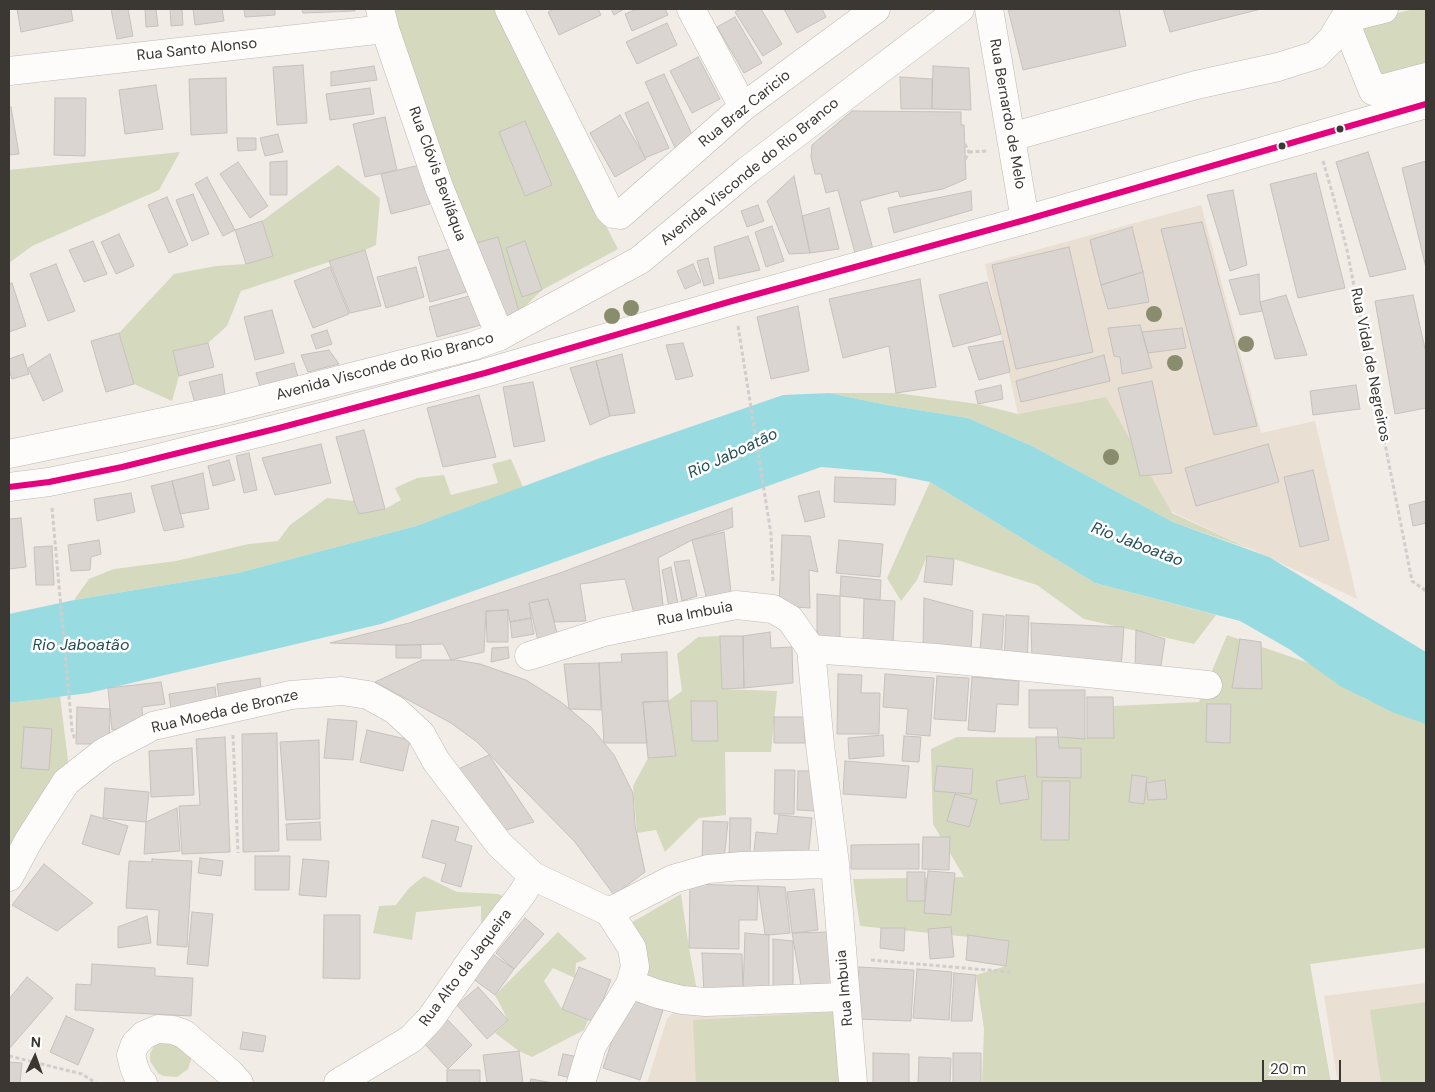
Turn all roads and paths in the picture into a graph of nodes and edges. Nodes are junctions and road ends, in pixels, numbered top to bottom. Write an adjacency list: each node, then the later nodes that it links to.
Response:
1 (509, 9): 12 (street, Rua Braz Caricio)
2 (691, 9): 12 (street)
3 (876, 9): 12 (street, Rua Braz Caricio)
4 (960, 9): 19 (street, Avenida Visconde do Rio Branco)
5 (989, 9): 14 (street, Rua Bernardo de Melo)
6 (1384, 9): 8 (street)
7 (383, 19): 9 (street, Rua Santo Alonso); 19 (street, Rua Clóvis Beviláqua)
8 (1344, 19): 10 (street); 14 (street)
9 (9, 71)
10 (1426, 77)
11 (1426, 104): 13 (street)
12 (743, 107)
13 (1315, 135): 17 (street); 23 (path, Rua Vidal de Negreiros)
14 (1011, 137): 17 (street, Rua Bernardo de Melo)
15 (965, 144): 16 (path)
16 (965, 160)
17 (1025, 220): 21 (street)
18 (738, 326): 24 (path)
19 (500, 336): 20 (street, Avenida Visconde do Rio Branco)
20 (9, 454)
21 (50, 482): 22 (street); 29 (path)
22 (9, 487)
23 (1426, 591)
24 (773, 609): 25 (street, Rua Imbuia); 26 (street, Rua Imbuia)
25 (811, 649): 27 (street); 31 (street, Rua Imbuia)
26 (529, 656)
27 (1208, 685)
28 (232, 709): 30 (path); 32 (street, Rua Moeda de Bronze); 33 (street, Rua Moeda de Bronze)
29 (72, 730)
30 (238, 853)
31 (835, 864): 34 (street); 35 (street, Rua Imbuia)
32 (533, 876): 34 (street, Rua Moeda de Bronze); 43 (street, Rua Alto da Jaqueira)
33 (9, 877)
34 (609, 912): 37 (street)
35 (842, 959): 36 (path); 38 (street, Rua Imbuia)
36 (1011, 972)
37 (630, 984): 38 (street); 44 (street)
38 (845, 997): 45 (street, Rua Imbuia)
39 (9, 1056): 40 (path)
40 (96, 1083)
41 (144, 1083): 42 (street)
42 (238, 1083)
43 (338, 1083)
44 (581, 1083)
45 (854, 1083)

